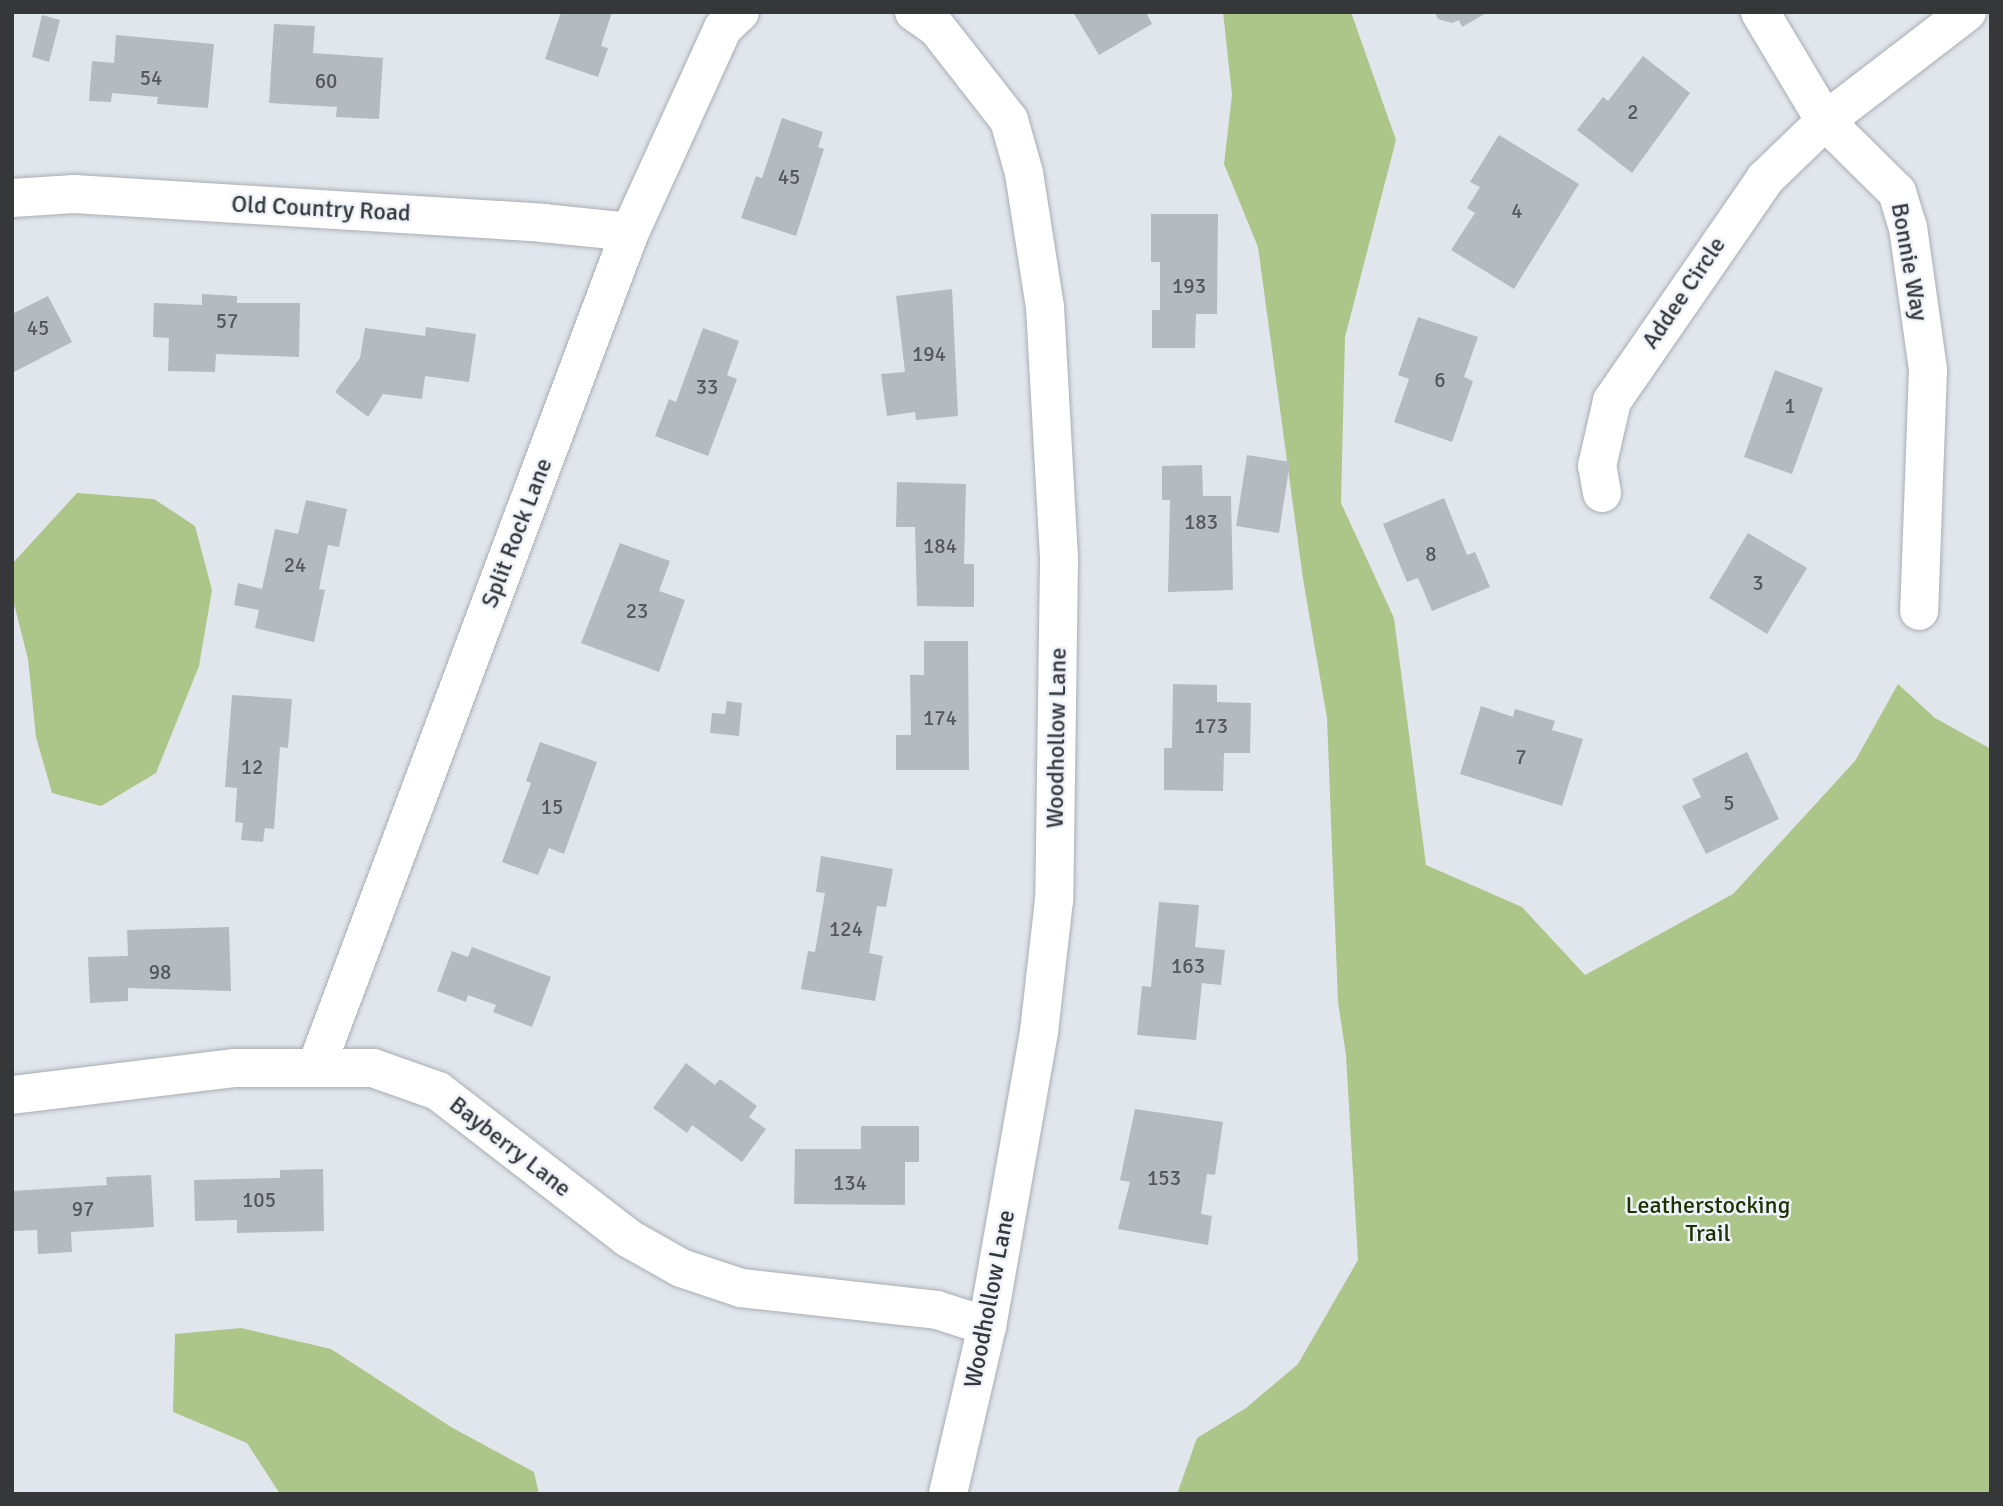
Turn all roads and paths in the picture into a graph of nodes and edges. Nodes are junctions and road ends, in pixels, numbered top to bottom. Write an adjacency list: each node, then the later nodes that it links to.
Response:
1 (740, 12): 7 (street, Split Rock Lane)
2 (914, 12): 12 (street, Woodhollow Lane)
3 (1760, 12): 5 (street, Bonnie Way)
4 (1967, 12): 5 (street)
5 (1825, 121): 8 (street, Addee Circle); 9 (street, Bonnie Way)
6 (12, 198): 7 (street, Old Country Road)
7 (630, 232): 10 (street, Split Rock Lane)
8 (1602, 493)
9 (1919, 611)
10 (317, 1065): 11 (street, Bayberry Lane); 12 (street, Bayberry Lane)
11 (12, 1095)
12 (988, 1326): 13 (street, Woodhollow Lane)
13 (948, 1494)

